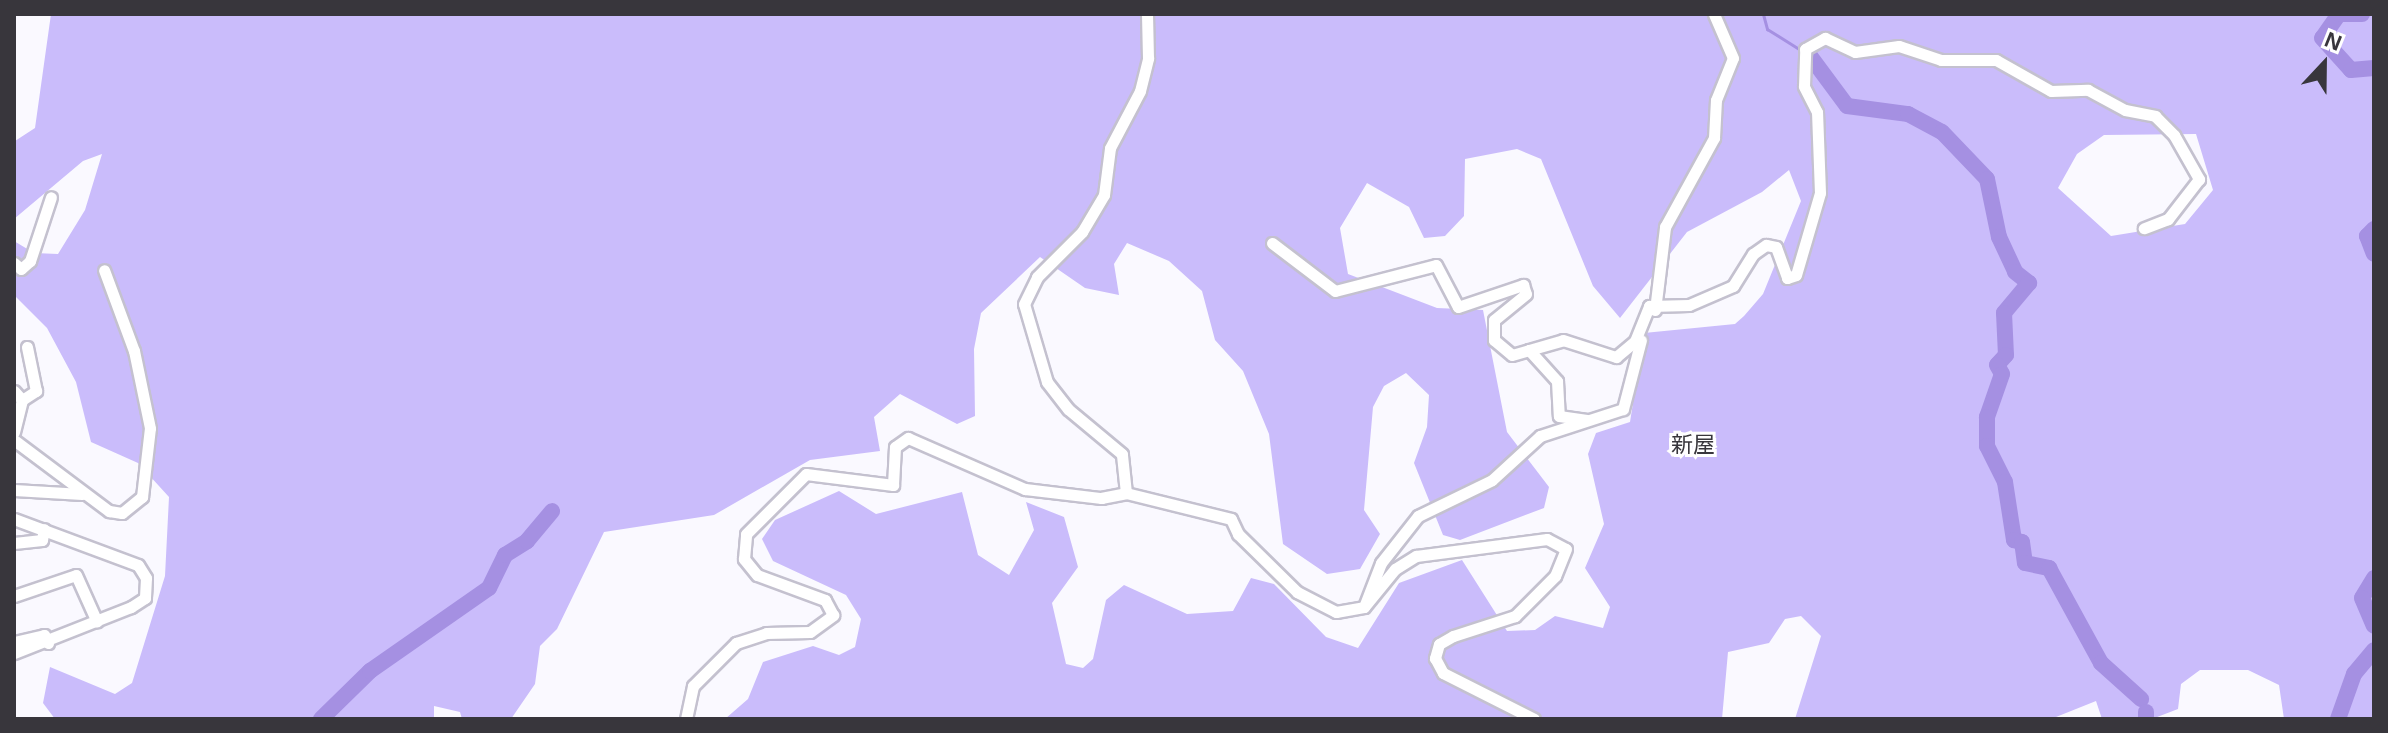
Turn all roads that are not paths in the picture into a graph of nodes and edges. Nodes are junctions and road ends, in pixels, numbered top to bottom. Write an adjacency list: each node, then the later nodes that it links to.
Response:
1 (1147, 14): 16 (street)
2 (1714, 14): 8 (street)
3 (51, 197): 6 (street)
4 (2144, 228): 8 (street)
5 (1272, 243): 10 (street)
6 (14, 263)
7 (104, 270): 17 (street)
8 (1656, 306): 10 (street); 12 (street)
9 (27, 347): 11 (street)
10 (1529, 350): 12 (street)
11 (18, 395): 13 (street)
12 (1592, 420): 22 (street)
13 (14, 432)
14 (14, 440): 17 (street)
15 (14, 490): 17 (street)
16 (1126, 493): 22 (street); 27 (street)
17 (82, 494)
18 (14, 519): 19 (street)
19 (44, 529): 20 (street); 23 (street)
20 (14, 543)
21 (14, 596): 23 (street)
22 (1364, 607): 28 (street)
23 (97, 622): 25 (street)
24 (14, 642): 25 (street)
25 (48, 643): 26 (street)
26 (14, 653)
27 (686, 719)
28 (1534, 719)

